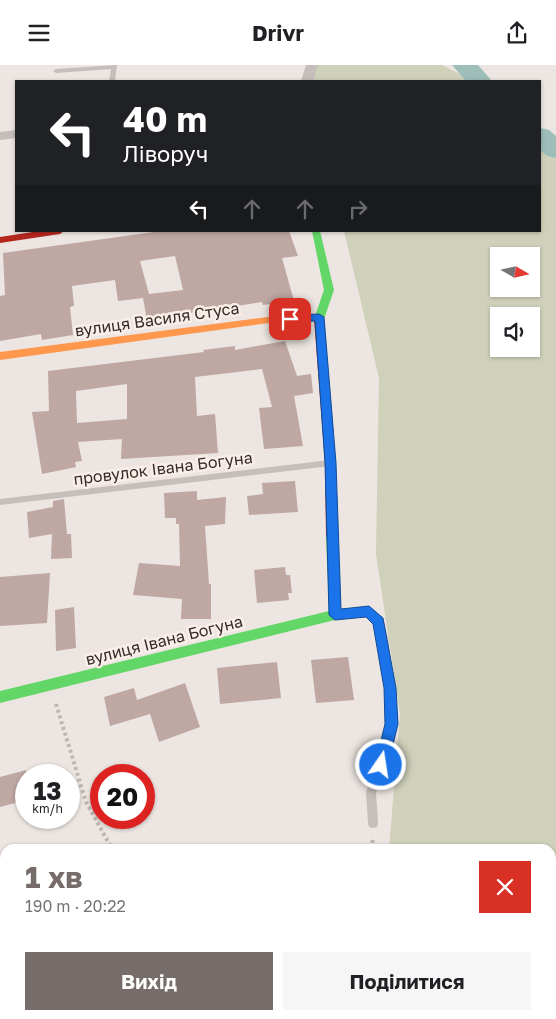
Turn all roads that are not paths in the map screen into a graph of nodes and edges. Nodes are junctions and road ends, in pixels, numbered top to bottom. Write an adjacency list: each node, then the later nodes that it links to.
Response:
1 (312, 65): 5 (street)
2 (114, 66): 3 (lane); 4 (lane)
3 (56, 71)
4 (112, 80)
5 (307, 80)
6 (15, 134): 7 (street)
7 (0, 135)
8 (53, 232): 10 (street)
9 (316, 232): 11 (street)
10 (0, 240)
11 (319, 317): 12 (street, вулиця Василя Стуса); 13 (street)
12 (0, 356)
13 (330, 463): 14 (lane, провулок Івана Богуна); 15 (street)
14 (0, 503)
15 (335, 615): 16 (street, вулиця Івана Богуна); 17 (lane)
16 (0, 697)
17 (373, 823)

